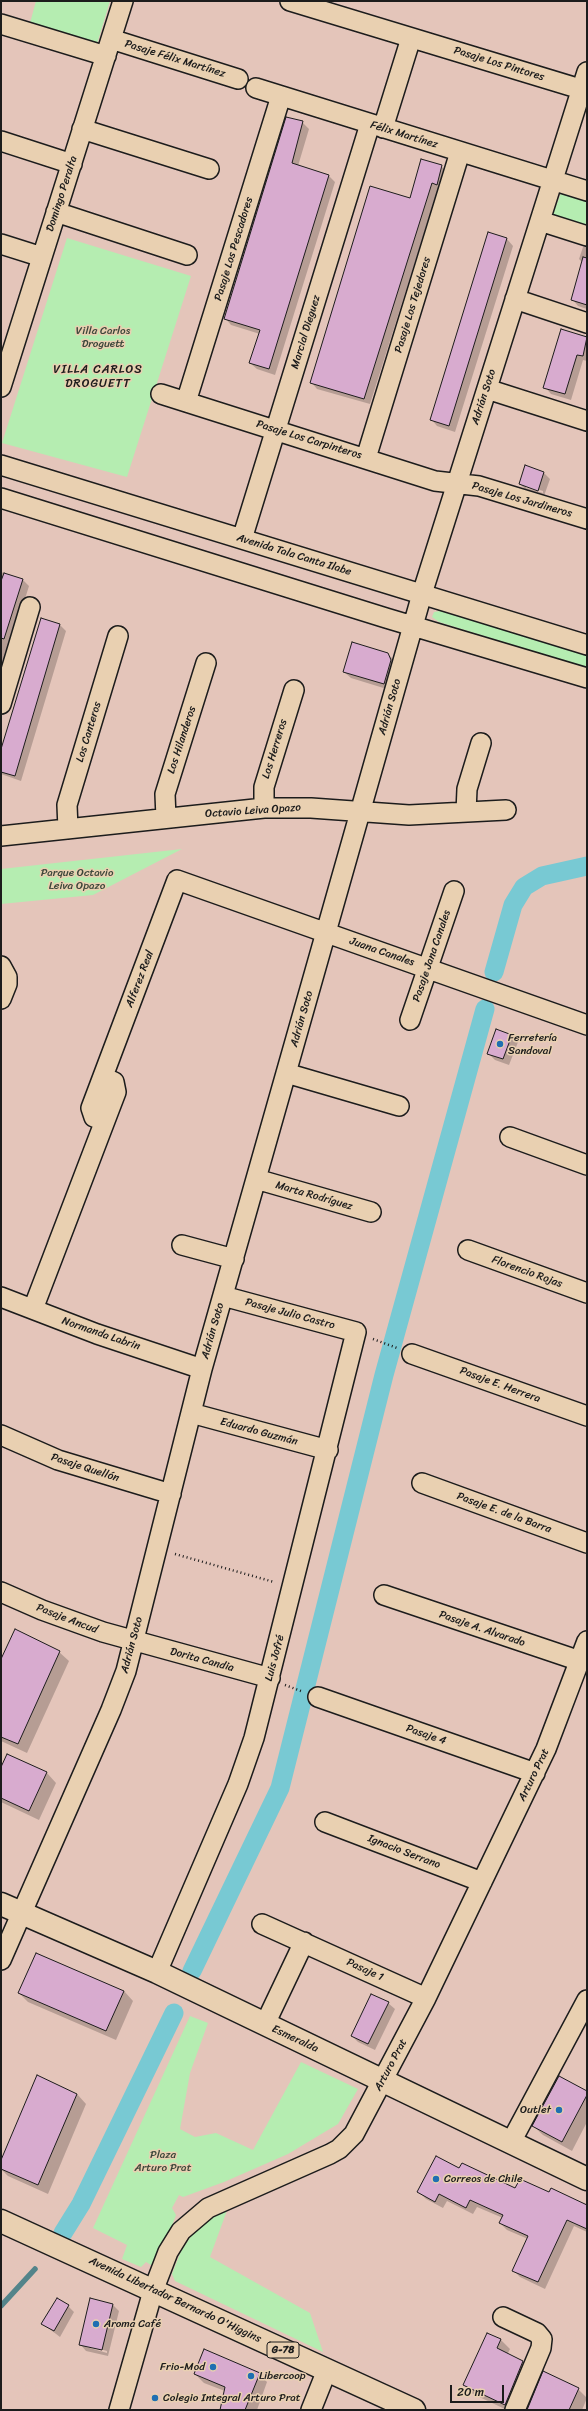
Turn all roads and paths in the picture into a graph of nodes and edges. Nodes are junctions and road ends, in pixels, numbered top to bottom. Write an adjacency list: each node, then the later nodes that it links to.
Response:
1 (123, 1): 5 (street, Domingo Peralta)
2 (290, 1): 4 (street, Pasaje Los Pintores)
3 (1, 24): 5 (street, Pasaje Félix Martínez)
4 (411, 38): 7 (street, Pasaje Los Pintores); 10 (street)
5 (108, 47): 6 (street, Pasaje Félix Martínez); 11 (street, Domingo Peralta)
6 (238, 79)
7 (585, 84): 16 (street, Adrián Soto)
8 (256, 88): 9 (street, Félix Martínez)
9 (281, 96): 10 (street, Félix Martínez); 30 (street, Pasaje Los Pescadores)
10 (376, 126): 13 (street, Félix Martínez); 32 (street, Marcial Dieguez)
11 (82, 129): 14 (street, Domingo Peralta); 15 (street)
12 (1, 141): 14 (street)
13 (460, 152): 16 (street, Félix Martínez); 33 (street, Pasaje Los Tejedores)
14 (72, 164): 18 (street, Domingo Peralta)
15 (209, 169)
16 (552, 181): 17 (street, Félix Martínez); 19 (street, Adrián Soto)
17 (587, 191)
18 (56, 212): 22 (street); 23 (street, Domingo Peralta)
19 (540, 221): 20 (street); 24 (street, Adrián Soto)
20 (587, 236)
21 (1, 244): 23 (street)
22 (186, 255)
23 (42, 257): 26 (street, Domingo Peralta)
24 (515, 300): 25 (street); 28 (street, Adrián Soto)
25 (587, 323)
26 (7, 348): 27 (street, Domingo Peralta)
27 (1, 387)
28 (487, 389): 31 (street); 35 (street, Adrián Soto)
29 (161, 394): 30 (street, Pasaje Los Carpinteros)
30 (186, 402): 32 (street, Pasaje Los Carpinteros)
31 (587, 421)
32 (275, 430): 33 (street, Pasaje Los Carpinteros); 38 (street, Marcial Dieguez)
33 (366, 458): 35 (street, Pasaje Los Carpinteros)
34 (1, 464): 38 (street, Avenida Tala Canta Ilabe)
35 (457, 484): 37 (street, Pasaje Los Jardineros); 39 (street, Adrián Soto)
36 (1, 498): 41 (street)
37 (587, 519)
38 (242, 539): 39 (street, Avenida Tala Canta Ilabe)
39 (422, 594): 41 (street, Adrián Soto); 43 (street, Avenida Tala Canta Ilabe)
40 (30, 607): 47 (street)
41 (413, 626): 45 (street); 51 (street, Adrián Soto)
42 (118, 636): 54 (street, Los Canteros)
43 (587, 645)
44 (206, 663): 53 (street, Los Hilanderos)
45 (587, 678)
46 (294, 690): 49 (street, Los Herreros)
47 (1, 704)
48 (481, 743): 52 (street)
49 (264, 808): 51 (street, Octavio Leiva Opazo); 53 (street, Octavio Leiva Opazo)
50 (506, 810): 52 (street, Octavio Leiva Opazo)
51 (360, 812): 52 (street, Octavio Leiva Opazo); 58 (street, Adrián Soto)
52 (466, 812)
53 (166, 818): 54 (street, Octavio Leiva Opazo)
54 (68, 829): 55 (street, Octavio Leiva Opazo)
55 (1, 836)
56 (176, 880): 58 (street, Juana Canales); 76 (street, Alferez Real)
57 (454, 891): 60 (street, Pasaje Jana Canales)
58 (326, 933): 60 (street, Juana Canales); 64 (street, Adrián Soto)
59 (1, 966): 61 (street)
60 (428, 968): 62 (street, Pasaje Jana Canales); 63 (street, Juana Canales)
61 (1, 999)
62 (410, 1020)
63 (587, 1025)
64 (286, 1074): 65 (street); 68 (street, Adrián Soto)
65 (399, 1106)
66 (510, 1137): 67 (street)
67 (587, 1165)
68 (256, 1179): 69 (street, Marta Rodríguez); 72 (street, Adrián Soto)
69 (371, 1212)
70 (182, 1245): 72 (street)
71 (468, 1250): 73 (street, Florencio Rojas)
72 (234, 1259): 74 (street, Adrián Soto)
73 (587, 1293)
74 (223, 1296): 77 (street, Pasaje Julio Castro); 80 (street, Adrián Soto)
75 (1, 1297): 76 (street, Normanda Labrin)
76 (33, 1309): 80 (street, Normanda Labrin)
77 (356, 1332): 84 (street, Luis Jofré)
78 (381, 1343): 79 (path)
79 (406, 1352): 82 (street, Pasaje E. Herrera)
80 (202, 1369): 81 (street, Adrián Soto)
81 (191, 1413): 84 (street, Eduardo Guzmán); 86 (street, Adrián Soto)
82 (587, 1416)
83 (1, 1435): 86 (street, Pasaje Quellón)
84 (328, 1450): 89 (street, Luis Jofré)
85 (422, 1483): 87 (street, Pasaje E. de la Barra)
86 (171, 1494): 88 (street, Adrián Soto)
87 (587, 1543)
88 (157, 1549): 89 (path); 92 (street, Adrián Soto)
89 (294, 1587): 95 (street, Luis Jofré)
90 (1, 1592): 92 (street, Pasaje Ancud)
91 (384, 1595): 94 (street, Pasaje A. Alvarado)
92 (134, 1641): 95 (street, Dorita Candia); 101 (street, Adrián Soto)
93 (587, 1641): 94 (street, Arturo Prat)
94 (580, 1661): 97 (street, Arturo Prat)
95 (270, 1678): 105 (street, Luis Jofré)
96 (318, 1697): 97 (street, Pasaje 4)
97 (534, 1773): 99 (street, Arturo Prat)
98 (325, 1822): 99 (street, Ignacio Serrano)
99 (482, 1882): 106 (street, Arturo Prat)
100 (1, 1904): 101 (main road, Esmeralda)
101 (21, 1913): 104 (street, Adrián Soto); 105 (main road, Esmeralda)
102 (262, 1924): 103 (street, Pasaje 1)
103 (304, 1942): 106 (street, Pasaje 1); 108 (street)
104 (1, 1960)
105 (157, 1972): 108 (main road, Esmeralda)
106 (426, 1998): 109 (street, Arturo Prat)
107 (587, 2000): 110 (street)
108 (265, 2024): 109 (main road, Esmeralda)
109 (383, 2080): 110 (main road, Esmeralda); 113 (street, Arturo Prat)
110 (511, 2142): 111 (main road, Esmeralda)
111 (587, 2179)
112 (1, 2221): 113 (main road, Avenida Libertador Bernardo O'Higgins / G-78)
113 (153, 2290): 115 (main road, Avenida Libertador Bernardo O'Higgins / G-78); 117 (street, Arturo Prat)
114 (503, 2317): 120 (street)
115 (327, 2370): 116 (main road, Avenida Libertador Bernardo O'Higgins / G-78); 118 (street)
116 (389, 2405): 119 (main road, Avenida Libertador Bernardo O'Higgins / G-78)
117 (119, 2410)
118 (311, 2410)
119 (414, 2410)
120 (515, 2410)

